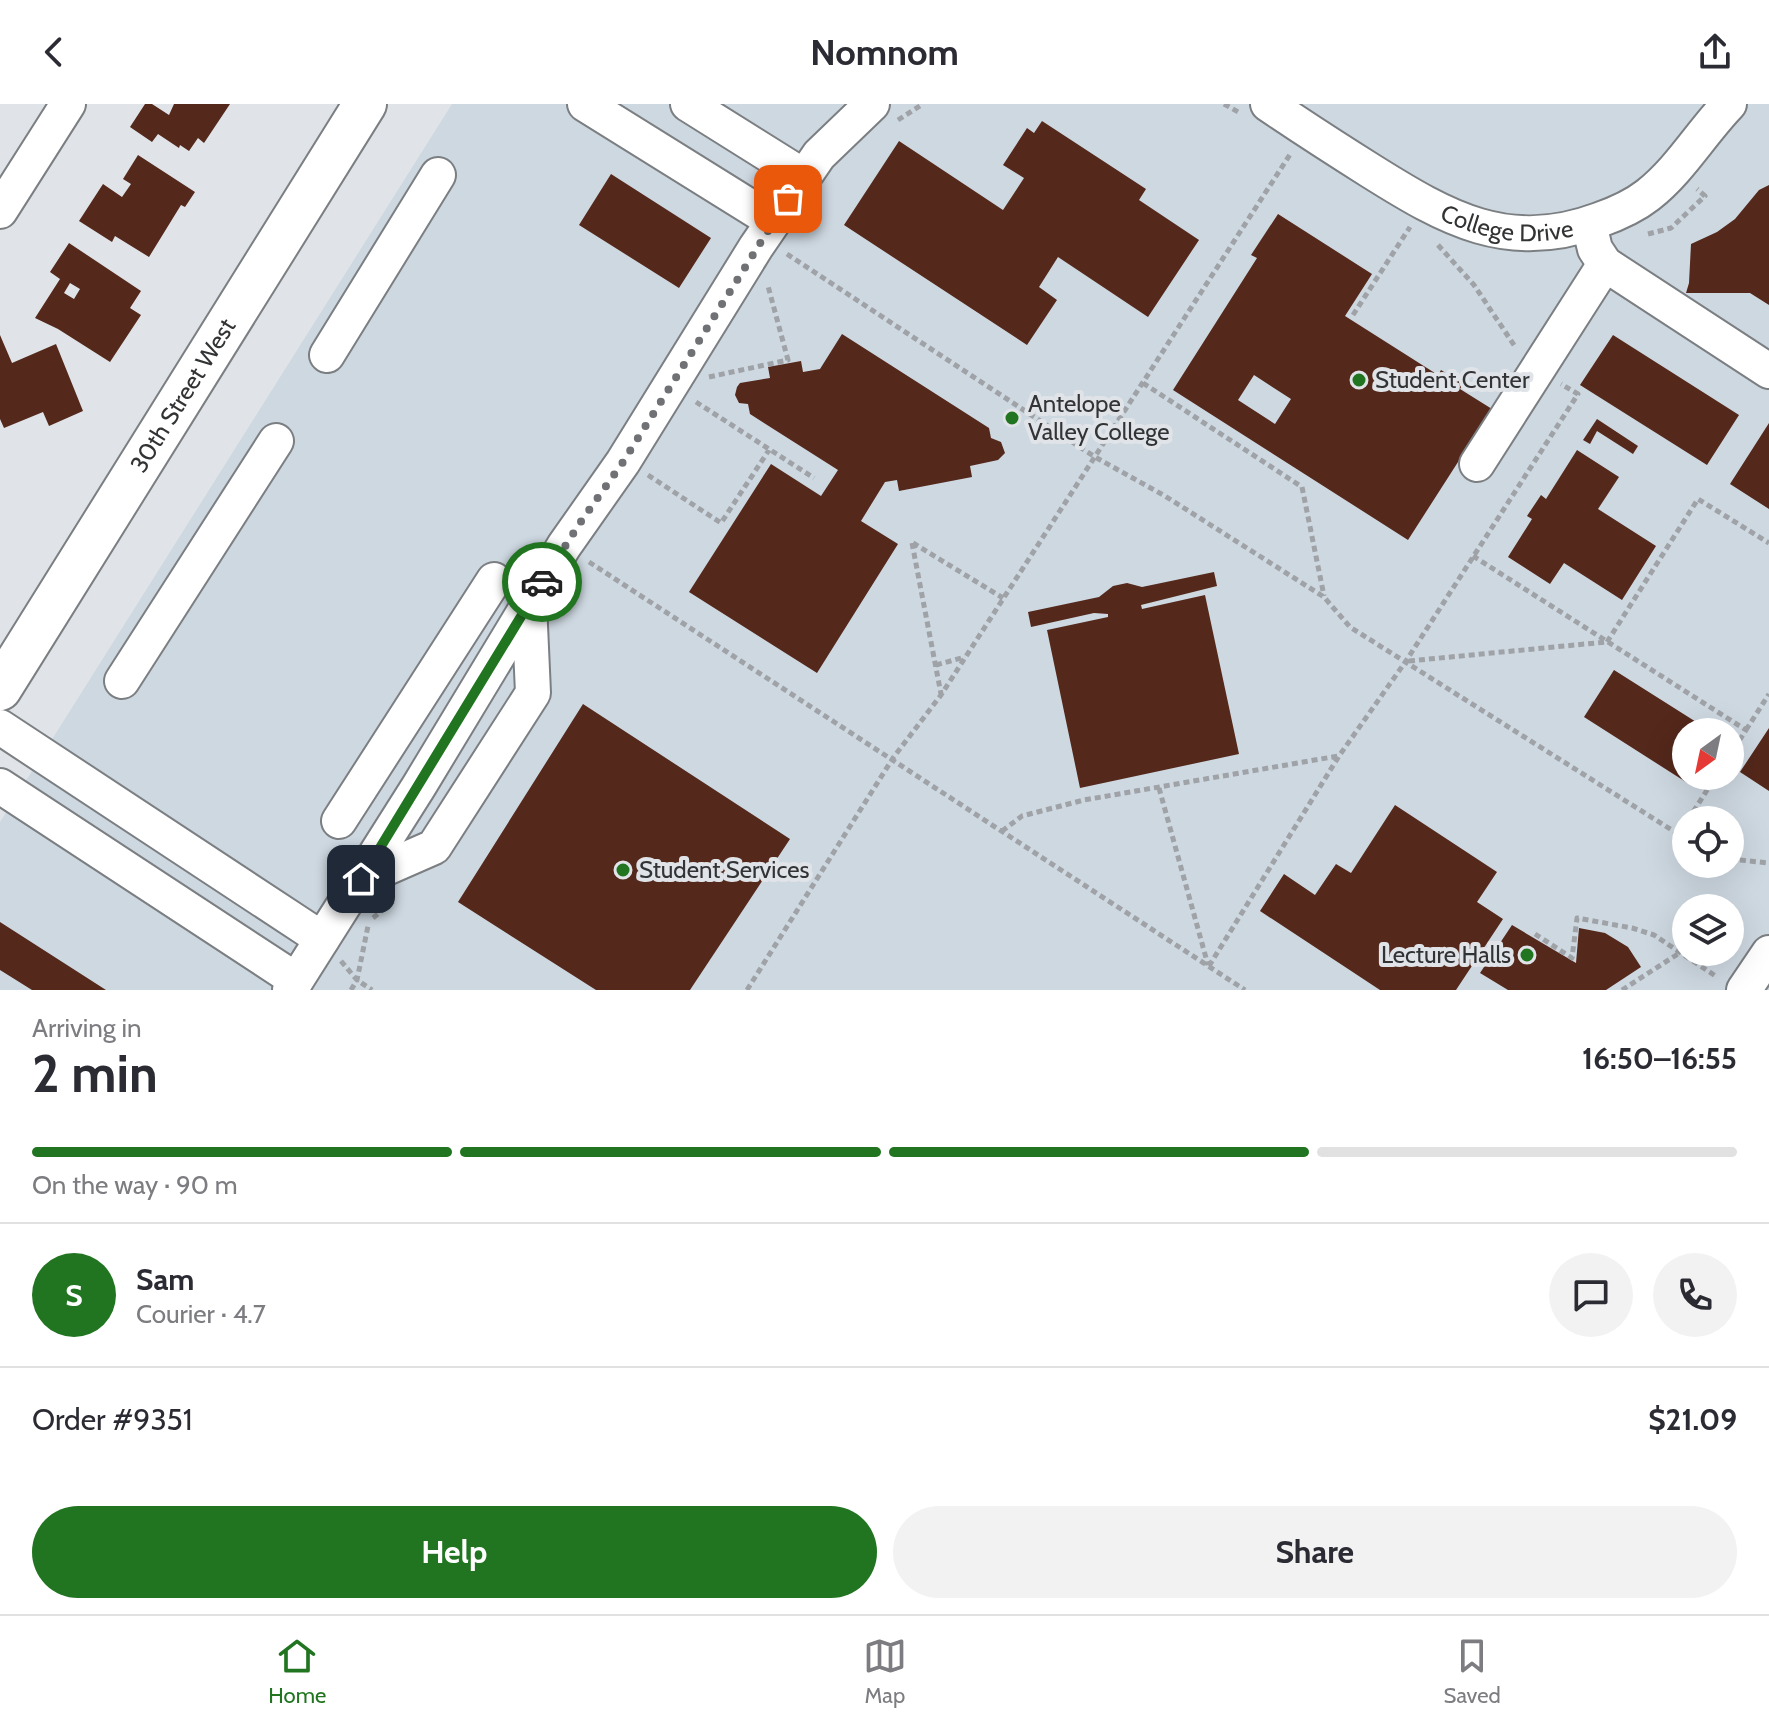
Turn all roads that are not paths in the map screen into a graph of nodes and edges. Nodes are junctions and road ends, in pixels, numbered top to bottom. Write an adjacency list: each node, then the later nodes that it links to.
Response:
1 (68, 104): 10 (street)
2 (365, 104): 21 (main road, 30th Street West)
3 (585, 104): 12 (street)
4 (688, 104): 9 (street)
5 (1729, 104): 11 (street, College Drive)
6 (883, 113): 9 (street)
7 (1286, 113): 11 (street, College Drive)
8 (438, 175): 14 (street)
9 (803, 176): 12 (street)
10 (0, 211)
11 (1589, 224): 13 (street)
12 (778, 236): 19 (street)
13 (1605, 264): 15 (street); 17 (street)
14 (327, 355)
15 (1769, 371)
16 (276, 441): 20 (street)
17 (1477, 464)
18 (494, 580): 24 (street)
19 (529, 603): 25 (street); 25 (street)
20 (122, 681)
21 (0, 689)
22 (0, 727): 26 (street)
23 (0, 786): 28 (street)
24 (339, 821)
25 (361, 879): 26 (street)
26 (322, 939): 28 (street)
27 (1769, 953): 29 (street)
28 (293, 985)
29 (1735, 986)

